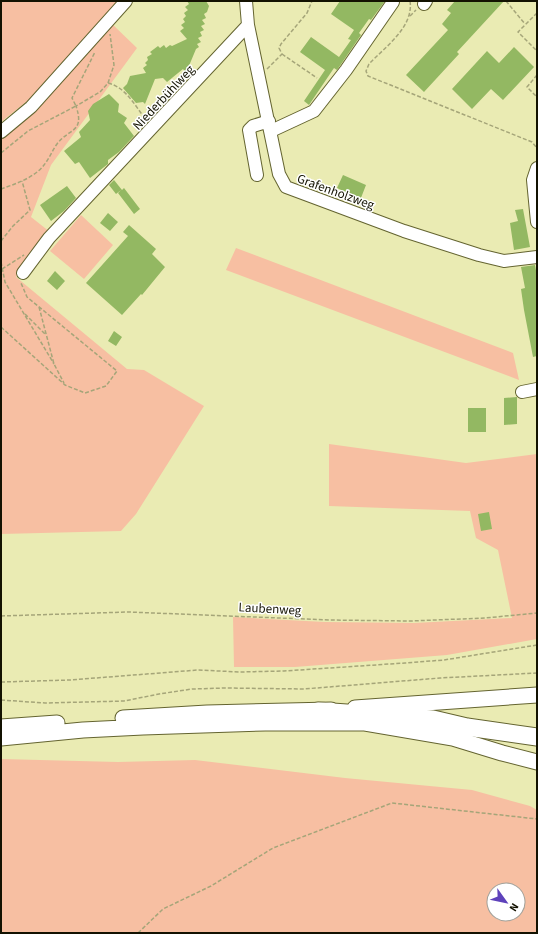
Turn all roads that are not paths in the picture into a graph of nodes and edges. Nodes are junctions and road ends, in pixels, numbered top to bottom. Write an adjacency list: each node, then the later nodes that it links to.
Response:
1 (126, 1): 6 (street)
2 (246, 1): 4 (street, Grafenholzweg)
3 (393, 2): 5 (street)
4 (248, 25): 5 (street, Grafenholzweg); 12 (street, Niederbühlweg)
5 (270, 126): 8 (street); 11 (street, Grafenholzweg)
6 (1, 132)
7 (537, 168): 9 (street)
8 (257, 175)
9 (535, 198): 10 (street)
10 (537, 222)
11 (537, 256)
12 (23, 273)
13 (537, 389): 14 (street)
14 (522, 392)
15 (537, 695): 16 (main road)
16 (318, 711): 18 (main road); 19 (highway)
17 (365, 723): 19 (highway); 21 (main road); 22 (main road)
18 (1, 726)
19 (467, 727): 20 (highway)
20 (537, 737)
21 (1, 738)
22 (537, 762)

